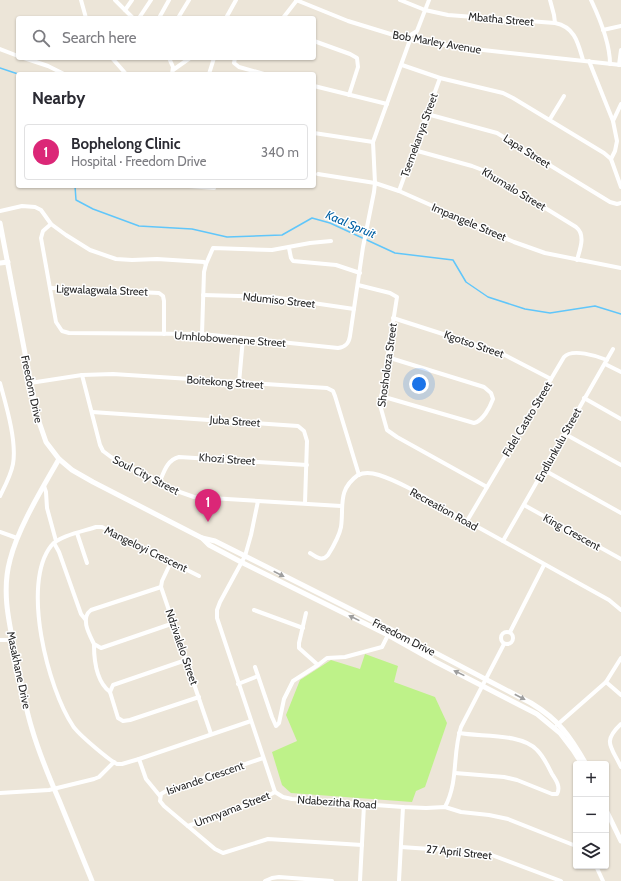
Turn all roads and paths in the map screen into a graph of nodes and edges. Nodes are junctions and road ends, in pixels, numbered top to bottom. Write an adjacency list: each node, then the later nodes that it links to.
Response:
1 (81, 0): 15 (street)
2 (115, 0): 13 (street)
3 (132, 0): 13 (street)
4 (151, 0): 17 (street)
5 (169, 0): 18 (street)
6 (189, 0): 19 (street)
7 (236, 0): 20 (street)
8 (297, 0): 21 (street); 25 (street, Bob Marley Avenue)
9 (400, 0): 14 (street, Mbatha Street)
10 (429, 0): 14 (street)
11 (550, 0): 22 (street)
12 (592, 0): 24 (street)
13 (125, 10): 16 (street)
14 (425, 10): 22 (street, Mbatha Street); 25 (street)
15 (85, 16)
16 (131, 16)
17 (140, 16)
18 (160, 16)
19 (179, 16)
20 (227, 16)
21 (285, 16)
22 (555, 24): 36 (street, Mbatha Street)
23 (621, 26): 24 (street)
24 (603, 30): 38 (street)
25 (409, 39): 36 (street, Bob Marley Avenue); 39 (street)
26 (316, 42): 48 (street)
27 (0, 49): 29 (street)
28 (621, 50): 40 (street)
29 (16, 55)
30 (30, 60): 41 (street)
31 (114, 60): 42 (street)
32 (169, 60): 43 (street)
33 (187, 60): 43 (street)
34 (213, 60): 44 (street)
35 (235, 60): 45 (street)
36 (583, 60): 37 (street, Bob Marley Avenue)
37 (589, 61): 38 (street, Bob Marley Avenue); 54 (street)
38 (610, 64): 40 (street, Bob Marley Avenue)
39 (402, 65): 46 (street); 50 (street)
40 (620, 65)
41 (60, 72)
42 (124, 72)
43 (172, 72)
44 (210, 72)
45 (257, 72)
46 (440, 78): 52 (street, Tsemekanya Street); 53 (street)
47 (316, 87): 48 (street)
48 (349, 95): 50 (street)
49 (564, 96): 53 (street)
50 (387, 104): 56 (street)
51 (621, 104): 54 (street)
52 (427, 114): 57 (street, Tsemekanya Street); 63 (street, Lapa Street)
53 (550, 119): 58 (street)
54 (613, 121): 58 (street)
55 (316, 133): 56 (street)
56 (373, 142): 60 (street, Umhlobowenene Street)
57 (414, 150): 62 (street, Tsemekanya Street); 69 (street, Khumalo Street)
58 (611, 159): 61 (street)
59 (318, 174): 60 (street, Impangele Street)
60 (375, 183): 62 (street, Impangele Street); 74 (street, Umhlobowenene Street)
61 (621, 187)
62 (399, 192): 69 (street, Impangele Street)
63 (621, 203)
64 (0, 211): 66 (street)
65 (0, 223): 70 (street, Freedom Drive)
66 (51, 224): 72 (street); 76 (street, Umhlobowenene Street)
67 (332, 241): 68 (street)
68 (289, 248): 72 (street); 74 (street)
69 (577, 260): 73 (street, Impangele Street)
70 (8, 262): 71 (street); 91 (street, Freedom Drive)
71 (0, 263)
72 (206, 264): 77 (street)
73 (621, 268)
74 (360, 272): 75 (street, Umhlobowenene Street)
75 (358, 285): 78 (street, Umhlobowenene Street); 79 (street, Shosholoza Street)
76 (50, 288): 80 (street, Umhlobowenene Street); 80 (street, Ligwalagwala Street)
77 (203, 295): 78 (street, Ndumiso Street); 81 (street)
78 (354, 309): 82 (street, Umhlobowenene Street)
79 (394, 318): 84 (street, Shosholoza Street); 88 (street, Kgotso Street)
80 (164, 334): 81 (street, Umhlobowenene Street)
81 (202, 334): 82 (street, Umhlobowenene Street)
82 (243, 338): 89 (street)
83 (613, 350): 85 (street, Endlunkulu Street)
84 (387, 357): 92 (street, Shosholoza Street); 92 (street)
85 (606, 362): 86 (street); 88 (street, Fidel Castro Street); 93 (street, Endlunkulu Street)
86 (621, 372)
87 (82, 375): 89 (street, Boitekong Street); 91 (street, Boitekong Street); 94 (street, Soul City Street)
88 (550, 379): 104 (street, Fidel Castro Street)
89 (239, 382): 101 (street, Boitekong Street)
90 (0, 383): 105 (street)
91 (30, 383): 97 (street, Freedom Drive)
92 (381, 396): 104 (street, Shosholoza Street)
93 (584, 398): 95 (street); 96 (street, Endlunkulu Street)
94 (92, 412): 98 (street, Juba Street); 102 (street, Soul City Street)
95 (621, 418)
96 (565, 434): 99 (street); 100 (street, Endlunkulu Street)
97 (59, 460): 103 (street, Masakhane Drive); 115 (street, Freedom Drive)
98 (307, 465): 102 (street, Khozi Street); 107 (street, Juba Street)
99 (621, 465)
100 (544, 470): 108 (street, Endlunkulu Street); 110 (street)
101 (359, 475): 109 (street); 111 (street, Recreation Road)
102 (160, 481): 106 (street, Soul City Street)
103 (44, 486): 114 (street, Masakhane Drive); 117 (street)
104 (487, 487): 111 (street, Fidel Castro Street)
105 (0, 496)
106 (258, 500): 107 (street, Soul City Street); 119 (street)
107 (305, 503): 109 (street, Soul City Street)
108 (524, 505): 116 (street, Endlunkulu Street); 120 (street, King Crescent)
109 (341, 506): 118 (street)
110 (621, 513)
111 (467, 521): 116 (street, Recreation Road)
112 (0, 532): 114 (street)
113 (77, 533): 117 (street, Mangeloyi Crescent); 121 (street, Mangeloyi Crescent); 123 (street)
114 (17, 538): 136 (street, Masakhane Drive)
115 (202, 538): 119 (street, Freedom Drive); 122 (street, Freedom Drive)
116 (503, 541): 124 (street, Recreation Road)
117 (55, 542): 130 (street); 160 (street)
118 (310, 553)
119 (245, 556): 122 (street); 144 (street, Freedom Drive, one-way to 144)
120 (621, 559)
121 (171, 562): 125 (street, Mangeloyi Crescent); 126 (street)
122 (242, 562): 134 (street, Freedom Drive, one-way to 122); 146 (street)
123 (87, 563)
124 (544, 565): 128 (street, Recreation Road); 133 (street)
125 (199, 576)
126 (161, 587): 130 (street); 131 (street, Ndzivalelo Street)
127 (254, 610): 132 (street)
128 (621, 610)
129 (306, 613): 132 (street)
130 (85, 619): 138 (street)
131 (174, 623): 138 (street); 140 (street, Ndzivalelo Street)
132 (303, 628): 141 (street)
133 (510, 632): 137 (street); 137 (street)
134 (388, 636): 141 (street); 147 (street, Freedom Drive, one-way to 134)
135 (0, 640): 136 (street)
136 (12, 640): 163 (street, Masakhane Drive)
137 (504, 644): 144 (street)
138 (94, 645): 148 (street)
139 (621, 658): 145 (street)
140 (186, 660): 148 (street); 150 (street, Ndzivalelo Street)
141 (318, 666): 143 (street)
142 (255, 667): 143 (street)
143 (258, 676): 146 (street)
144 (485, 679): 147 (street); 153 (street, Freedom Drive, one-way to 153)
145 (606, 682): 149 (street); 153 (street)
146 (238, 684): 151 (street)
147 (482, 685): 153 (street, Freedom Drive); 154 (street)
148 (110, 692): 150 (street)
149 (621, 695)
150 (199, 697): 155 (street, Ndzivalelo Street)
151 (251, 721): 155 (street); 156 (street)
152 (621, 724): 161 (street)
153 (557, 726): 158 (street, Freedom Drive); 159 (street, Freedom Drive)
154 (459, 733): 162 (street); 162 (street)
155 (211, 734): 157 (street)
156 (263, 758): 164 (street); 166 (street, Isivande Crescent)
157 (139, 759): 160 (street); 166 (street)
158 (580, 761)
159 (584, 761)
160 (114, 762): 163 (street)
161 (621, 767)
162 (455, 773): 169 (street)
163 (54, 789): 165 (street); 177 (street, Masakhane Drive)
164 (275, 792): 167 (street, Ndabezitha Road); 171 (street, Umnyama Street)
165 (0, 793)
166 (160, 796): 171 (street, Isivande Crescent)
167 (364, 805): 168 (street, Ndabezitha Road); 173 (street)
168 (403, 807): 169 (street, Ndabezitha Road); 175 (street)
169 (445, 807): 174 (street, Ndabezitha Road)
170 (609, 816): 172 (street)
171 (188, 826): 173 (street, Isivande Crescent)
172 (621, 840)
173 (362, 845): 180 (street)
174 (573, 845)
175 (401, 847): 181 (street); 182 (street, 27 April Street)
176 (597, 869): 183 (street)
177 (92, 881)
178 (265, 881): 179 (street)
179 (332, 881)
180 (360, 881)
181 (399, 881)
182 (561, 881)
183 (603, 881)

